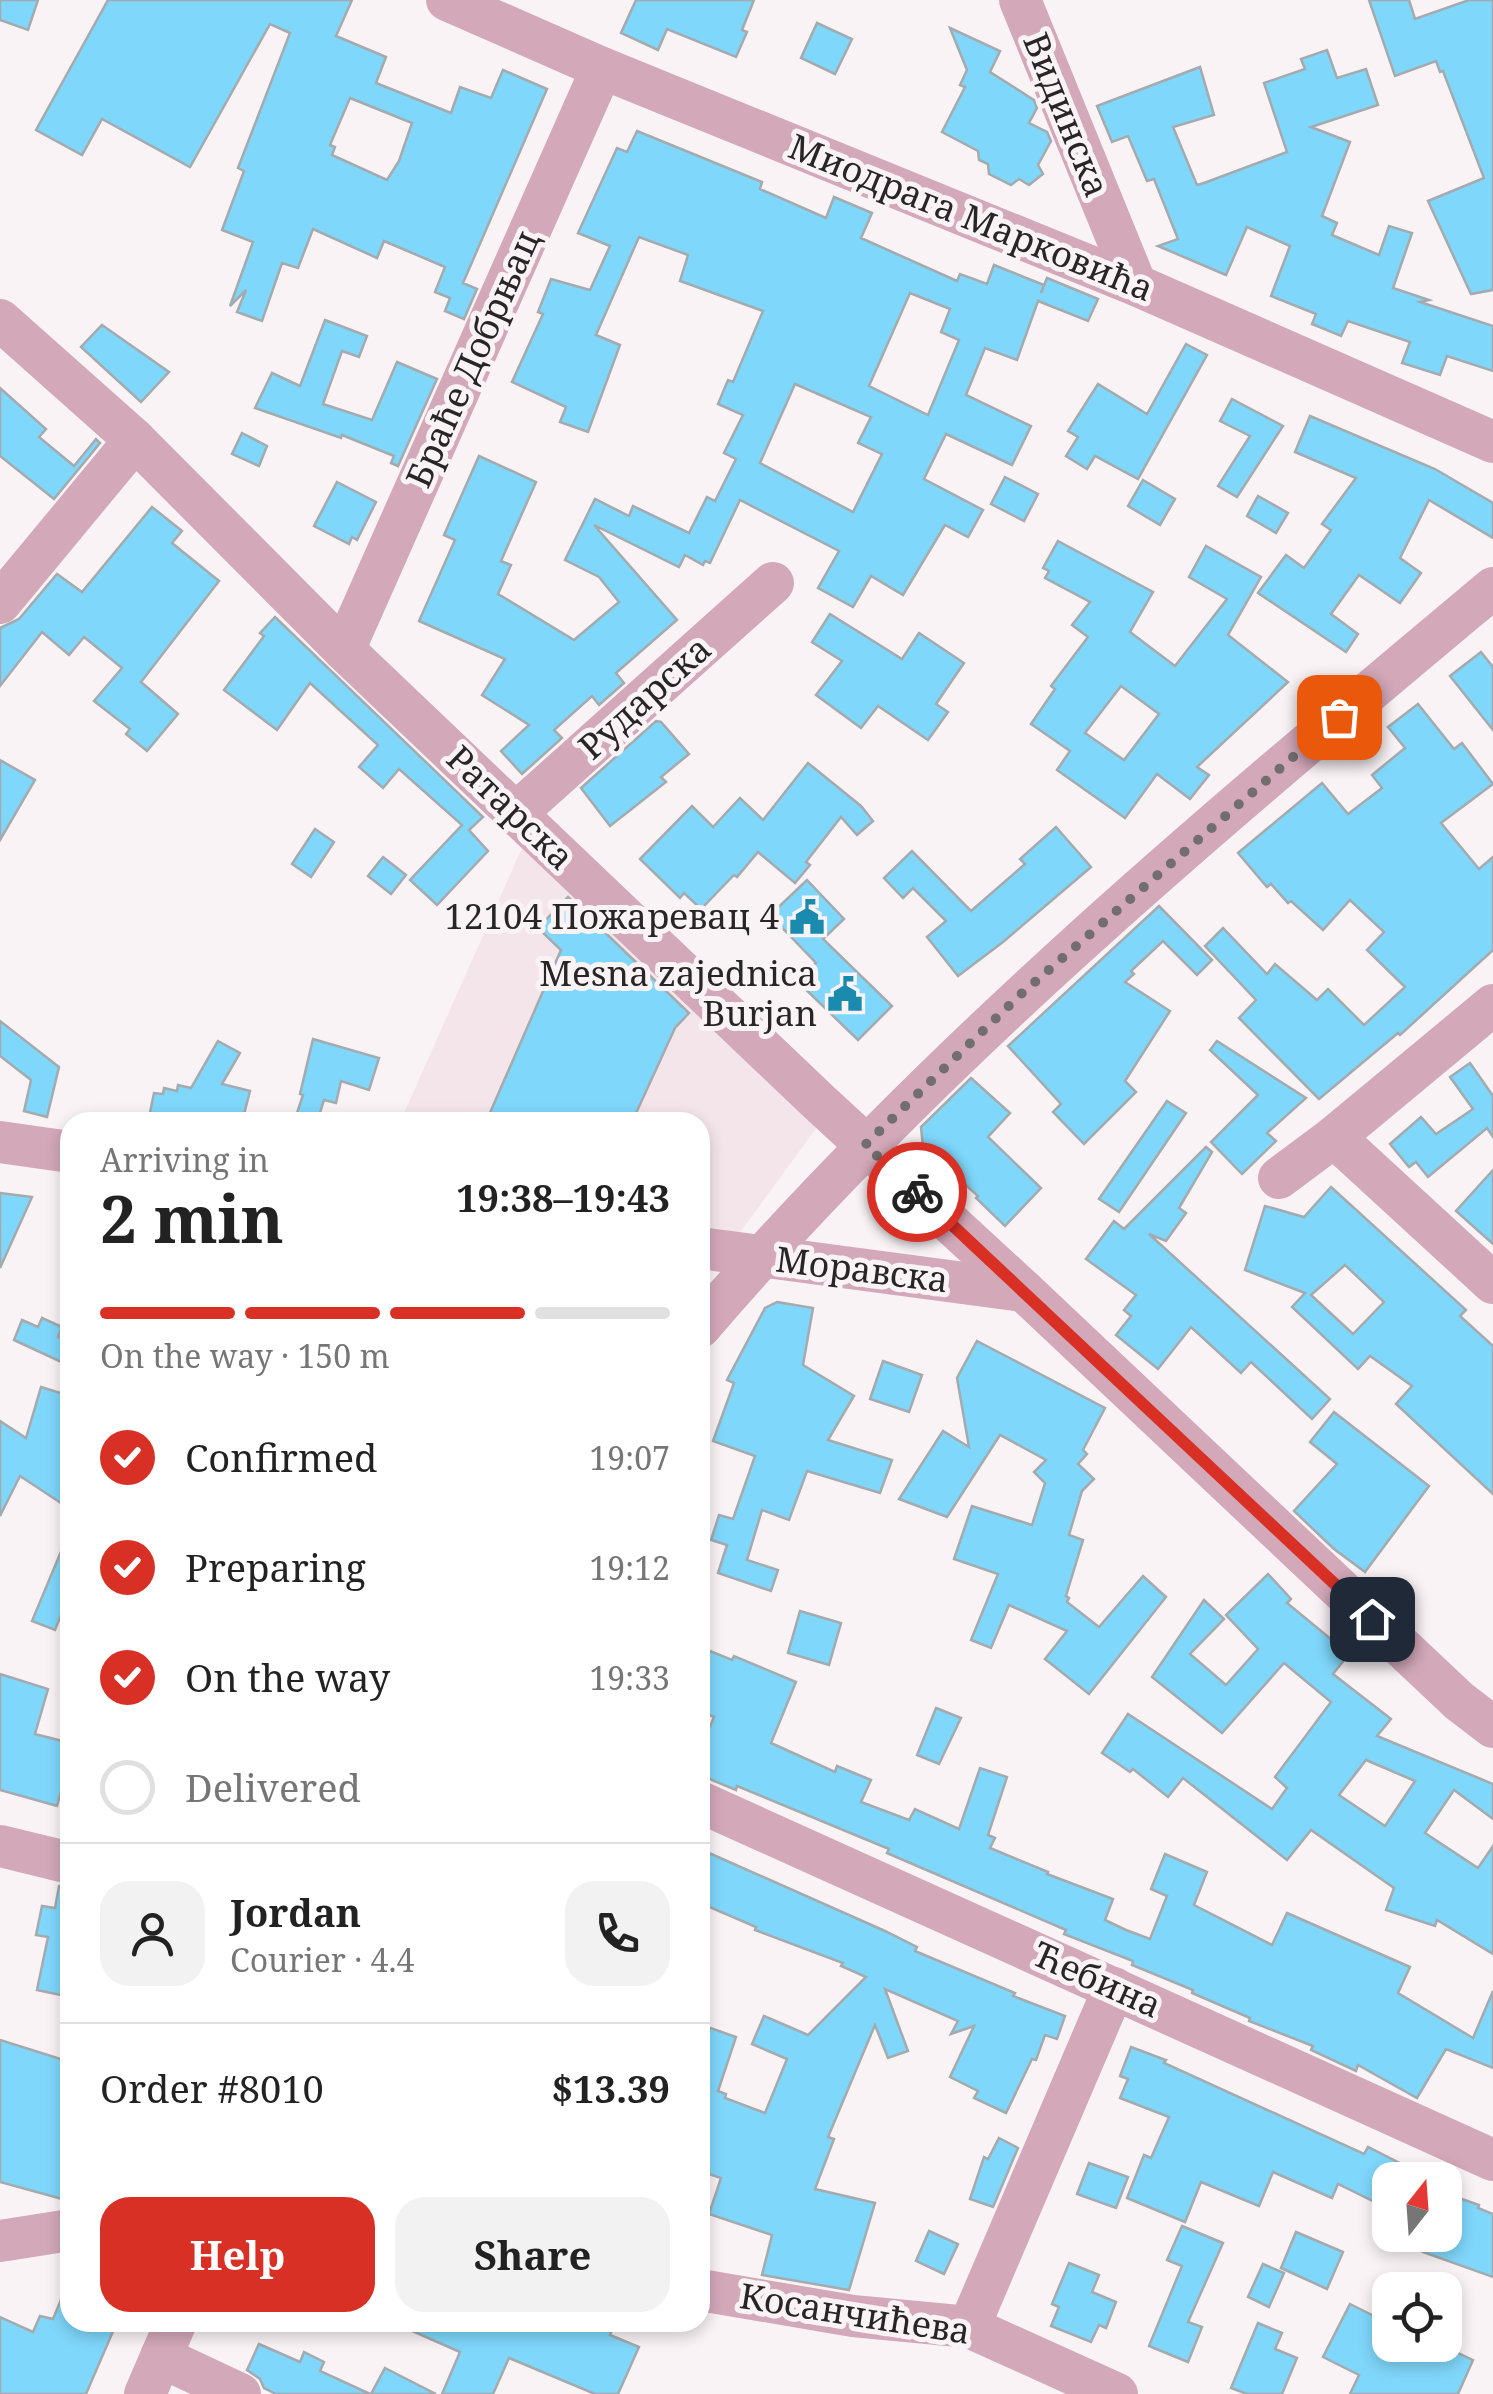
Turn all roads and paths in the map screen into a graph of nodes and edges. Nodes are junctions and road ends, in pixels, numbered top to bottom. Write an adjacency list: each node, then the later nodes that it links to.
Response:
1 (447, 0): 3 (street, Миодрага Марковића)
2 (1020, 0): 4 (street, Видинска)
3 (602, 68): 4 (street, Миодрага Марковића); 11 (street, Браће Добрњац)
4 (1136, 285): 7 (street, Миодрага Марковића)
5 (0, 320): 6 (street, Ратарска)
6 (135, 440): 10 (street); 11 (street, Ратарска)
7 (1493, 442)
8 (773, 583): 12 (street, Рударска)
9 (1493, 588): 16 (street)
10 (0, 602)
11 (344, 650): 12 (street, Ратарска)
12 (516, 814): 16 (street, Ратарска)
13 (1493, 1005): 14 (street)
14 (1334, 1137): 18 (street); 21 (street)
15 (0, 1142): 17 (street)
16 (865, 1145): 20 (street); 22 (street, Ратарска)
17 (60, 1151)
18 (1280, 1178)
19 (710, 1250): 20 (street, Моравска)
20 (759, 1257): 22 (street, Моравска); 23 (street)
21 (1493, 1283)
22 (1024, 1290): 24 (street, Ратарска)
23 (710, 1315)
24 (1493, 1727)
25 (710, 1806): 28 (street, Ћебина)
26 (0, 1846): 27 (street)
27 (60, 1861)
28 (1114, 1988): 29 (street, Ћебина); 33 (street)
29 (1493, 2160)
30 (60, 2232): 31 (street)
31 (0, 2241)
32 (710, 2292): 33 (street, Косанчићева)
33 (970, 2327): 36 (street, Косанчићева)
34 (161, 2358): 35 (street)
35 (240, 2394)
36 (1117, 2394)

